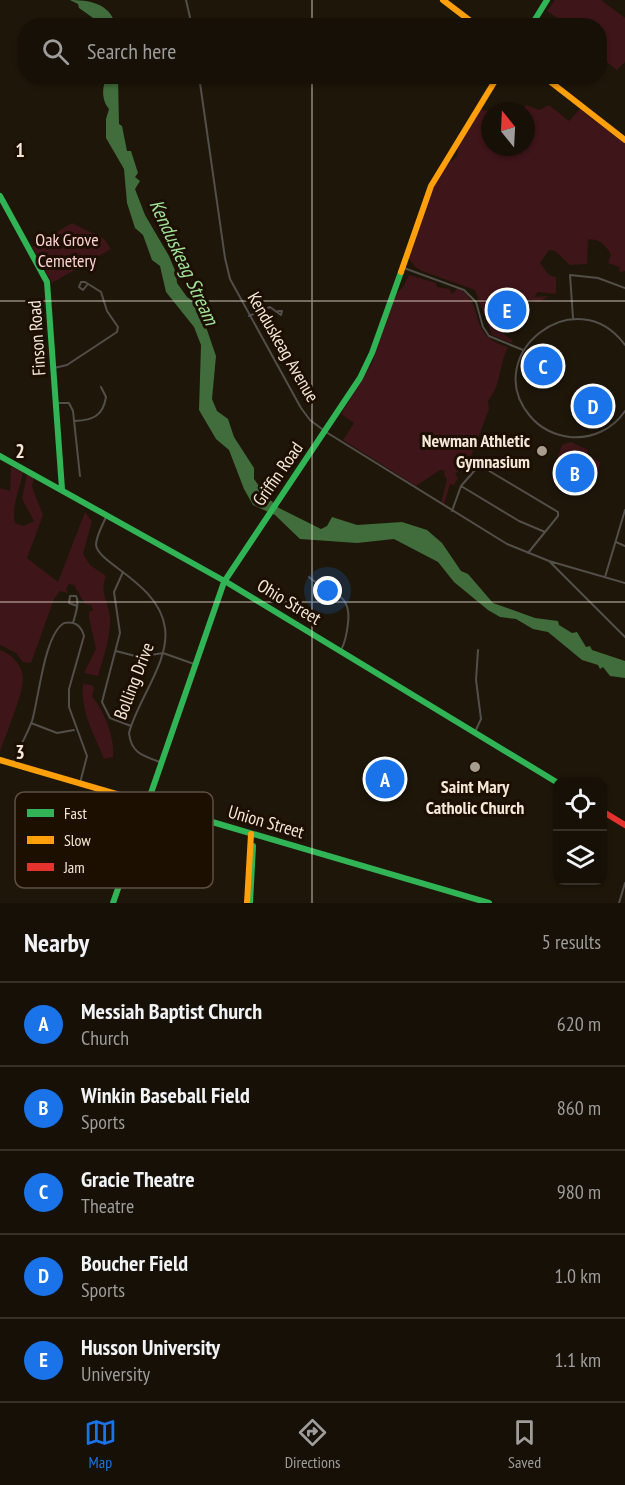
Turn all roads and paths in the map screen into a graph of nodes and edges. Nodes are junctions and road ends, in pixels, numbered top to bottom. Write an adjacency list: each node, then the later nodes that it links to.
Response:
1 (186, 0): 4 (street)
2 (443, 0): 5 (main road)
3 (547, 0): 6 (main road)
4 (190, 18)
5 (467, 18)
6 (536, 18)
7 (200, 84): 16 (street, Kenduskeag Avenue)
8 (493, 84): 12 (main road, Griffin Road)
9 (553, 84): 10 (main road)
10 (625, 140)
11 (0, 196): 20 (main road, Finson Road)
12 (401, 269): 19 (street); 25 (main road, Griffin Road)
13 (87, 285): 20 (street)
14 (625, 288): 17 (street)
15 (278, 311): 16 (street)
16 (249, 316): 25 (street, Kenduskeag Avenue)
17 (573, 319): 18 (street); 19 (street)
18 (625, 345)
19 (524, 350): 23 (street)
20 (54, 368): 22 (main road, Finson Road)
21 (101, 387): 24 (street)
22 (56, 403): 24 (street); 29 (main road, Finson Road)
23 (625, 412)
24 (75, 421): 27 (street)
25 (326, 432): 31 (street, Kenduskeag Avenue); 41 (main road, Griffin Road)
26 (0, 456): 29 (main road, Ohio Street)
27 (80, 476)
28 (461, 486): 31 (street); 33 (street); 33 (street)
29 (62, 489): 32 (main road, Ohio Street)
30 (625, 510): 34 (street)
31 (452, 511): 36 (street, Kenduskeag Avenue)
32 (107, 515): 38 (street, Bolling Drive); 41 (main road, Ohio Street)
33 (545, 532): 36 (street)
34 (616, 542): 35 (street); 40 (street)
35 (625, 546)
36 (528, 554): 37 (street, Kenduskeag Avenue)
37 (549, 561): 40 (street, Kenduskeag Avenue); 45 (street)
38 (123, 572): 48 (street); 49 (street, Bolling Drive)
39 (309, 577): 46 (street)
40 (605, 578): 42 (street, Kenduskeag Avenue)
41 (224, 582): 46 (main road, Ohio Street); 50 (main road, Griffin Road)
42 (625, 583)
43 (77, 606): 44 (street)
44 (73, 623): 51 (street); 53 (street)
45 (625, 637)
46 (341, 650): 54 (main road, Ohio Street)
47 (478, 650): 54 (street)
48 (116, 651): 49 (street); 52 (street)
49 (163, 653): 50 (street); 52 (street, Bolling Drive)
50 (194, 664): 56 (main road, Griffin Road)
51 (31, 723): 53 (street); 57 (street)
52 (131, 726): 56 (street, Bolling Drive)
53 (75, 730): 59 (street)
54 (475, 732): 58 (main road, Ohio Street)
55 (0, 760): 57 (main road, Union Street)
56 (160, 762): 61 (main road, Griffin Road)
57 (13, 764): 59 (main road, Union Street)
58 (553, 780)
59 (80, 783): 60 (main road, Union Street)
60 (111, 792)
61 (150, 792)
62 (607, 814): 64 (main road)
63 (213, 823): 65 (main road, Union Street)
64 (625, 825)
65 (253, 834): 69 (main road); 70 (main road, Union Street)
66 (625, 883): 71 (street)
67 (118, 888): 68 (main road, Griffin Road)
68 (113, 903)
69 (249, 903)
70 (489, 903)
71 (619, 903)

